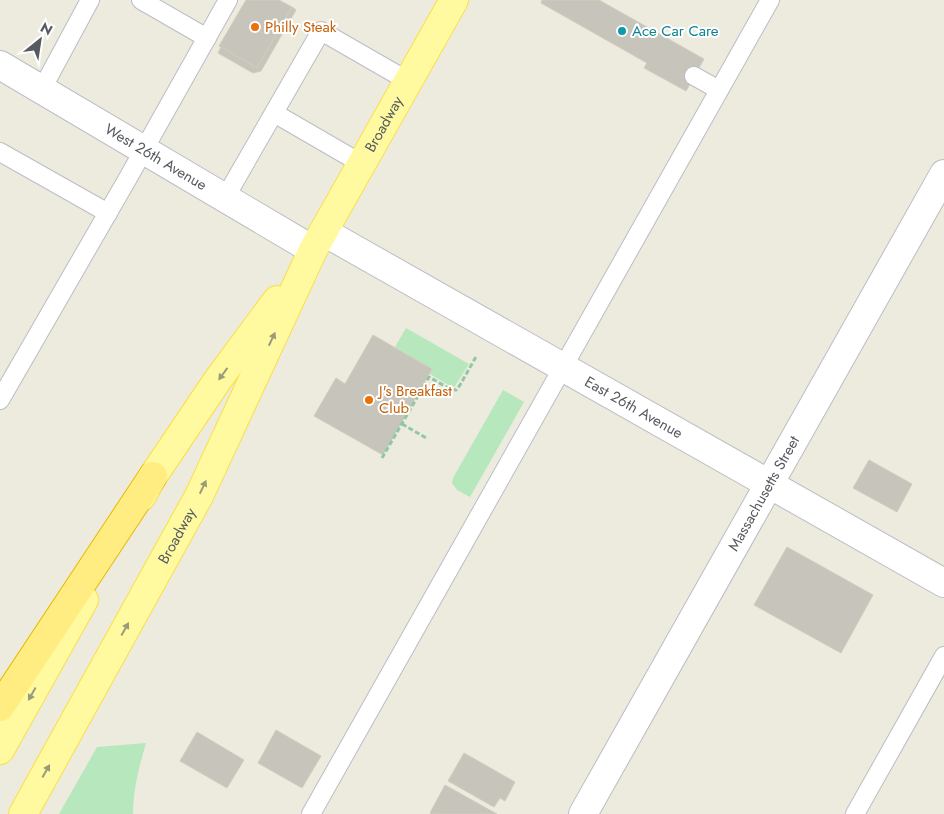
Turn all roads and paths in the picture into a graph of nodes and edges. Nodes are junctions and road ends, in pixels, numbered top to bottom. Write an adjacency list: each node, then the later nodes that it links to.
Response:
1 (90, 0): 10 (lane)
2 (141, 0): 6 (lane)
3 (228, 0): 6 (lane)
4 (454, 0): 9 (main road, Broadway)
5 (770, 0): 11 (lane)
6 (208, 38): 13 (lane)
7 (0, 64): 10 (street, West 26th Avenue)
8 (694, 76): 11 (lane)
9 (408, 81): 12 (lane); 15 (main road, Broadway)
10 (42, 89): 13 (street, West 26th Avenue)
11 (719, 90): 21 (lane)
12 (274, 113): 15 (lane); 17 (lane)
13 (144, 150): 17 (street, West 26th Avenue); 18 (lane)
14 (0, 152): 18 (lane)
15 (362, 164): 19 (main road, Broadway)
16 (944, 174): 27 (street, Massachusetts Street)
17 (225, 198): 19 (street, West 26th Avenue)
18 (108, 213): 22 (lane)
19 (319, 241): 21 (street, East 26th Avenue); 26 (main road, Broadway, one-way to 26); 32 (main road, Broadway, one-way to 19)
20 (477, 354): 23 (path)
21 (563, 367): 27 (street, East 26th Avenue); 33 (lane)
22 (0, 400)
23 (402, 424): 24 (path); 25 (path)
24 (428, 439)
25 (382, 458)
26 (153, 476): 30 (highway); 31 (main road, Broadway, one-way to 31)
27 (769, 484): 28 (street, East 26th Avenue); 34 (street, Massachusetts Street)
28 (944, 583)
29 (944, 656): 35 (lane)
30 (0, 707)
31 (0, 750)
32 (23, 814)
33 (311, 814)
34 (583, 814)
35 (855, 814)

